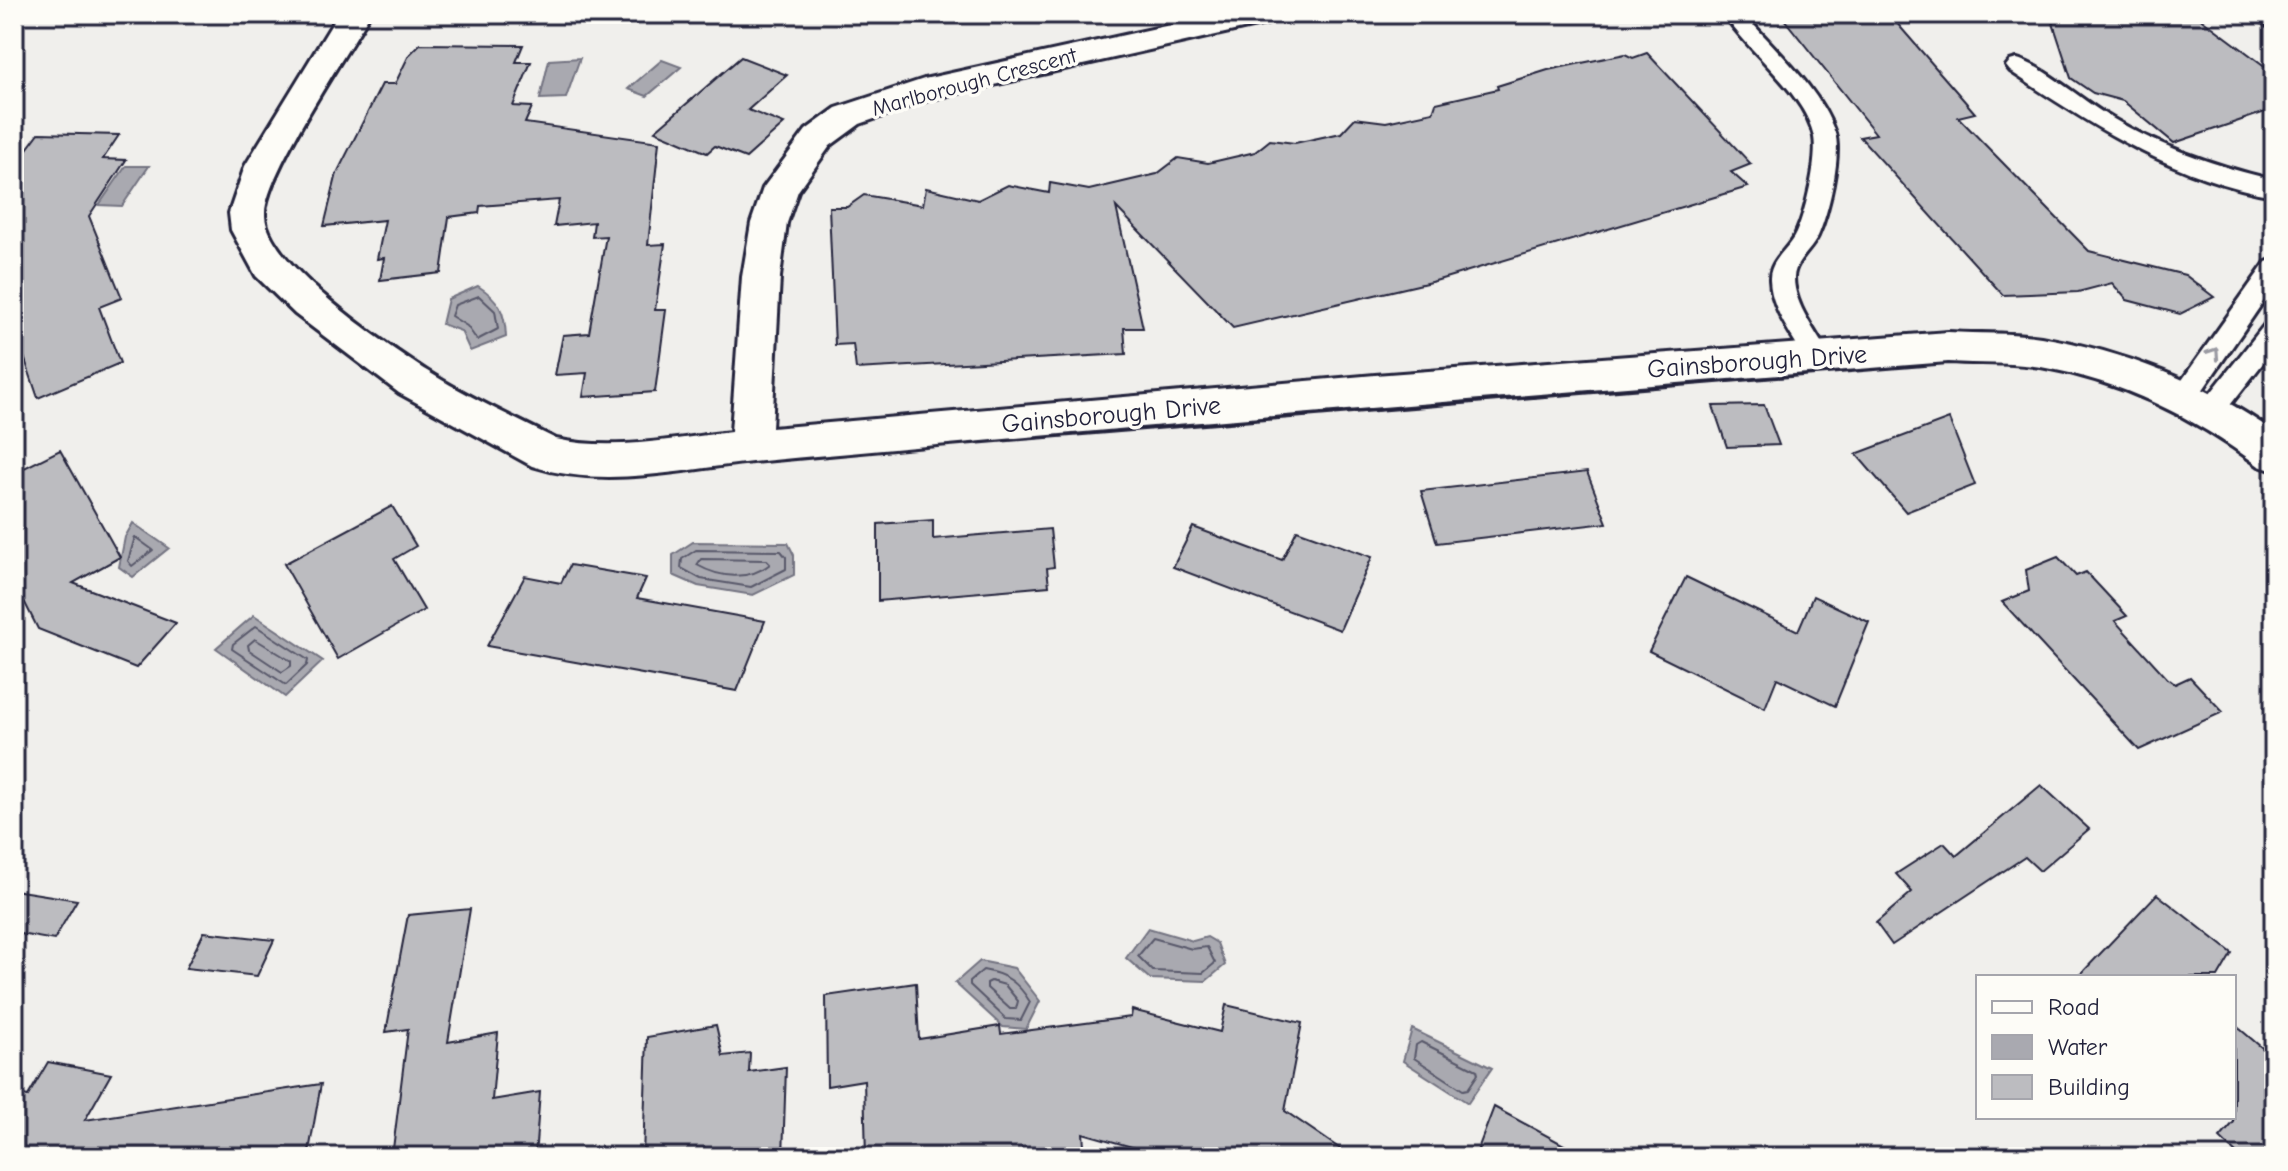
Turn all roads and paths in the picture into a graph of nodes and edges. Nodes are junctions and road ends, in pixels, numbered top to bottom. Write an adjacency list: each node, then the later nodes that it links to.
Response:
1 (354, 14): 13 (street, Gainsborough Drive)
2 (1265, 14): 13 (street, Marlborough Crescent)
3 (2264, 14): 5 (lane)
4 (1738, 20): 11 (lane)
5 (2274, 21)
6 (2017, 66): 8 (lane)
7 (2274, 174): 8 (lane)
8 (2274, 188)
9 (2274, 268): 12 (lane, one-way to 9)
10 (2274, 331): 12 (lane)
11 (1817, 356): 12 (street, Gainsborough Drive); 13 (street, Gainsborough Drive)
12 (2198, 404): 14 (street, Gainsborough Drive)
13 (751, 446)
14 (2274, 454)

